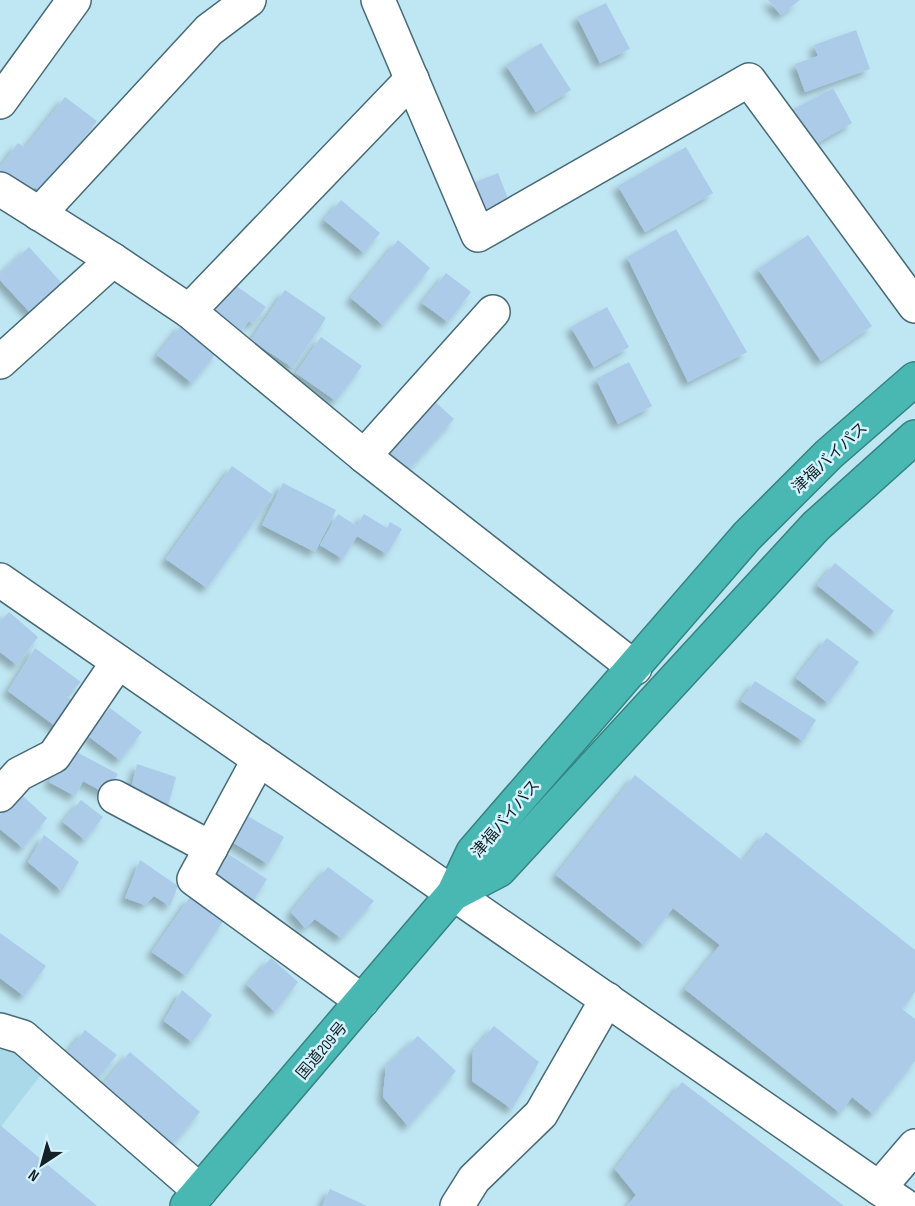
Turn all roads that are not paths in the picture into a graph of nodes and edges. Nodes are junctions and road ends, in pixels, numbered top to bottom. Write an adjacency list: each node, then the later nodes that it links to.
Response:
1 (74, 0): 5 (street)
2 (249, 0): 7 (street)
3 (378, 0): 4 (street)
4 (412, 79): 9 (street); 10 (street)
5 (0, 102)
6 (0, 189): 7 (street)
7 (39, 214): 8 (street)
8 (113, 260): 10 (street); 12 (street)
9 (915, 306)
10 (189, 311): 15 (street)
11 (493, 312): 15 (street)
12 (0, 362)
13 (915, 380): 18 (highway, 津福バイパス)
14 (915, 437): 23 (highway, 津福バイパス)
15 (364, 456): 18 (street)
16 (0, 580): 17 (street)
17 (118, 662): 19 (street); 20 (street)
18 (635, 668): 23 (highway, 津福バイパス)
19 (259, 759): 22 (street); 23 (street)
20 (0, 795)
21 (115, 797): 22 (street)
22 (211, 848): 25 (street)
23 (453, 894): 24 (street); 25 (highway, 国道209号)
24 (608, 999): 28 (street); 30 (street)
25 (362, 1001): 29 (highway, 国道209号)
26 (0, 1030): 29 (street)
27 (915, 1146): 28 (street)
28 (892, 1197)
29 (194, 1199)
30 (457, 1206)

